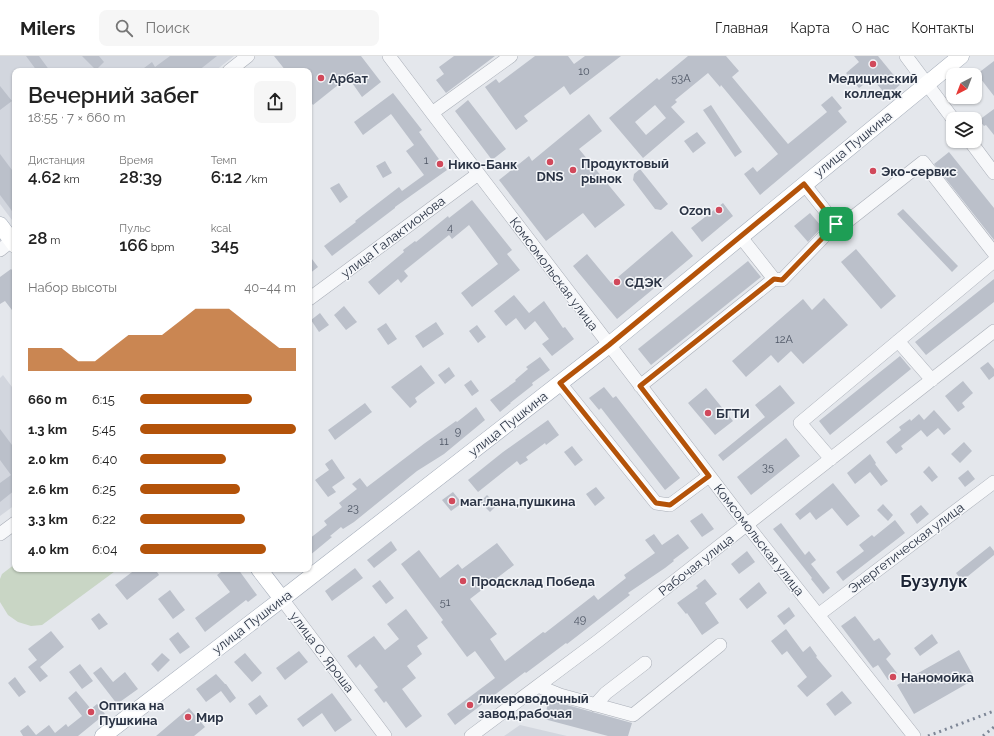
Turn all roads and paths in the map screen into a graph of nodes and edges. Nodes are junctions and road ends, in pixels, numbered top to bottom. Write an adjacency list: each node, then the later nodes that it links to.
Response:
1 (248, 56): 6 (street)
2 (389, 56): 9 (street, Комсомольская улица)
3 (511, 56): 9 (street)
4 (906, 56): 7 (street)
5 (961, 56): 7 (main road, улица Пушкина)
6 (233, 68)
7 (926, 84): 8 (street); 13 (main road, улица Пушкина)
8 (948, 112)
9 (432, 114): 12 (street, Комсомольская улица)
10 (975, 148): 11 (street)
11 (994, 173)
12 (478, 174): 21 (street, улица Галактионова); 24 (street, Комсомольская улица)
13 (804, 184): 14 (street); 16 (main road, улица Пушкина)
14 (836, 224): 18 (street); 20 (street)
15 (0, 225): 17 (main road)
16 (740, 236): 20 (street); 24 (main road, улица Пушкина)
17 (11, 244)
18 (994, 253)
19 (994, 261): 23 (street)
20 (774, 279): 27 (street)
21 (312, 297)
22 (994, 330): 25 (street, Рабочая улица)
23 (898, 341): 25 (street); 28 (street)
24 (609, 345): 26 (main road, улица Пушкина); 27 (street, Комсомольская улица)
25 (932, 380): 28 (street, Рабочая улица)
26 (560, 383): 29 (street); 35 (main road, улица Пушкина)
27 (640, 386): 29 (street, Комсомольская улица)
28 (831, 459): 32 (street, Рабочая улица)
29 (709, 476): 32 (street, Комсомольская улица)
30 (994, 482): 36 (street, Энергетическая улица)
31 (12, 525): 33 (street)
32 (747, 525): 36 (street, Комсомольская улица); 39 (street, Рабочая улица)
33 (0, 534)
34 (261, 572): 35 (main road, улица О. Яроша)
35 (282, 599): 41 (main road, улица Пушкина); 42 (street, улица О. Яроша)
36 (818, 615): 44 (street, Комсомольская улица)
37 (720, 645): 40 (street)
38 (644, 663): 40 (street)
39 (538, 686): 40 (street); 43 (street, Рабочая улица)
40 (595, 705)
41 (103, 736)
42 (385, 736)
43 (471, 736)
44 (914, 736)

